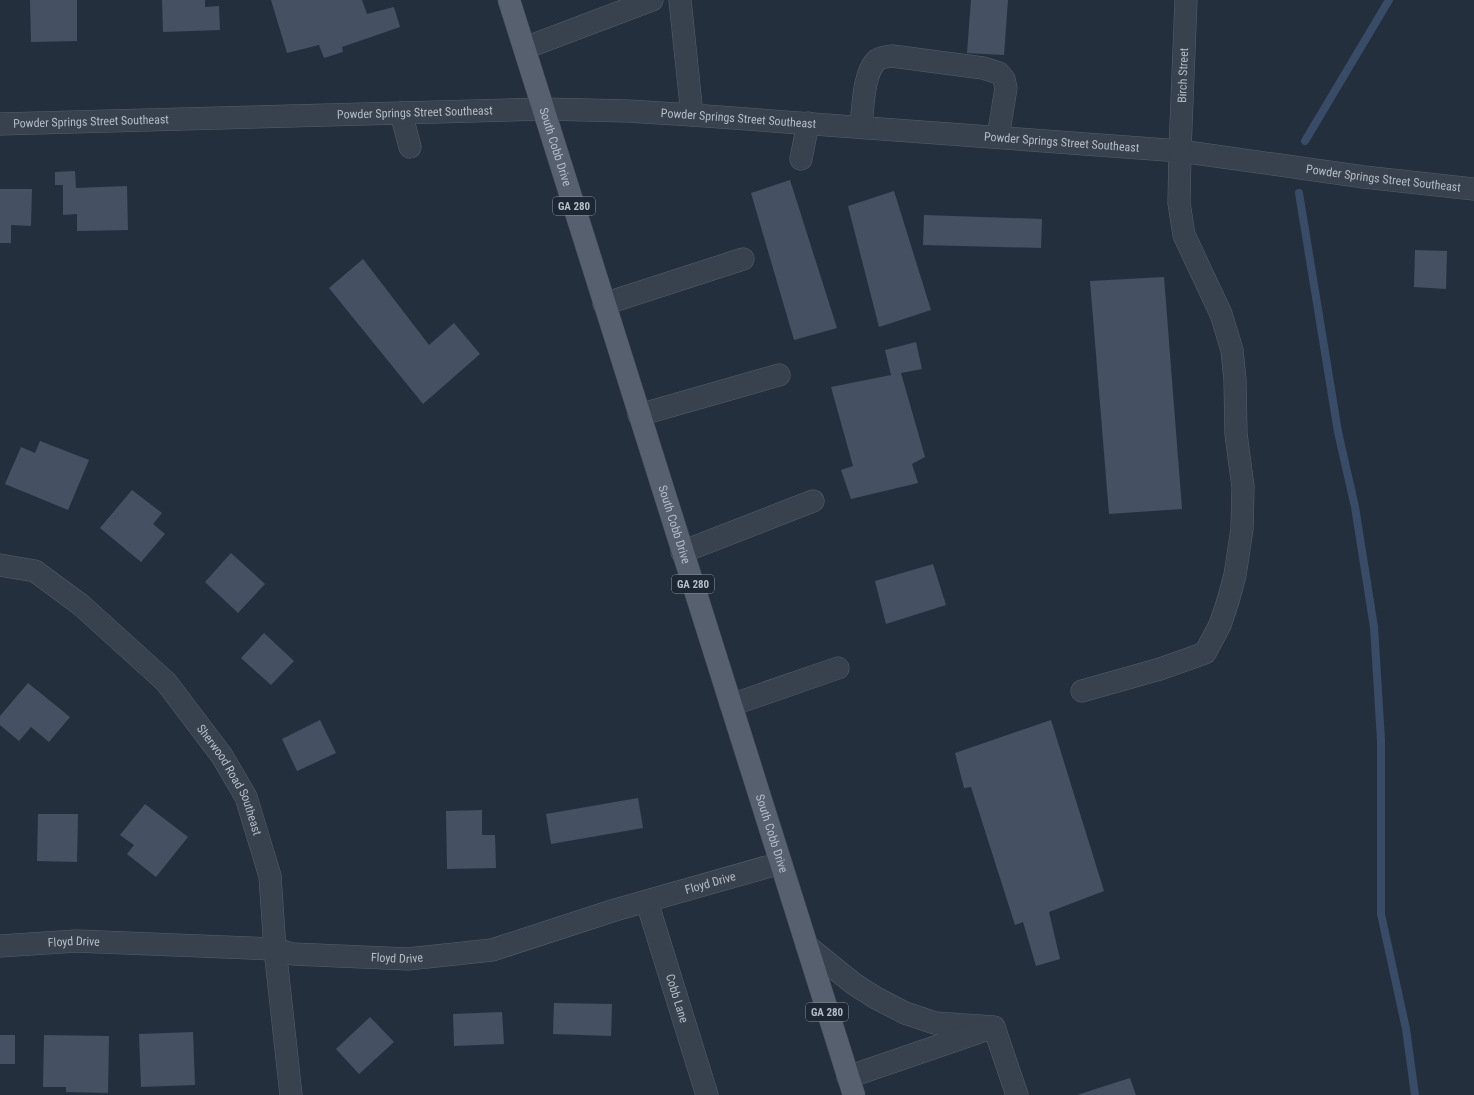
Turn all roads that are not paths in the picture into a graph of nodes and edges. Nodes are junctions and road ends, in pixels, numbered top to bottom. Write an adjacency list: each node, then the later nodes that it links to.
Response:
1 (509, 0): 5 (main road, South Cobb Drive / GA 280)
2 (652, 0): 5 (street)
3 (680, 0): 8 (street)
4 (1186, 0): 14 (street, Birch Street)
5 (524, 48): 6 (main road, South Cobb Drive / GA 280)
6 (544, 109): 7 (street, Powder Springs Street Southeast); 8 (street, Powder Springs Street Southeast); 18 (main road, South Cobb Drive / GA 280)
7 (402, 113): 10 (street, Powder Springs Street Southeast); 13 (street)
8 (692, 115): 9 (street, Powder Springs Street Southeast)
9 (808, 123): 11 (street, Powder Springs Street Southeast); 15 (street)
10 (0, 124)
11 (861, 127): 12 (street, Powder Springs Street Southeast); 12 (street)
12 (998, 137): 14 (street, Powder Springs Street Southeast)
13 (410, 147)
14 (1180, 151): 16 (street, Powder Springs Street Southeast); 25 (street, Birch Street)
15 (801, 159)
16 (1474, 189)
17 (743, 260): 18 (street)
18 (604, 304): 20 (main road, South Cobb Drive / GA 280)
19 (780, 374): 20 (street)
20 (639, 415): 22 (main road, South Cobb Drive / GA 280)
21 (813, 501): 22 (street)
22 (682, 552): 26 (main road, South Cobb Drive / GA 280)
23 (0, 565): 31 (street, Sherwood Road Southeast)
24 (838, 668): 26 (street)
25 (1082, 690)
26 (731, 705): 27 (main road, South Cobb Drive / GA 280)
27 (781, 863): 28 (street, Floyd Drive); 30 (main road, South Cobb Drive / GA 280)
28 (647, 902): 31 (street, Floyd Drive); 35 (street, Cobb Lane)
29 (0, 946): 31 (street, Floyd Drive)
30 (807, 946): 32 (street); 33 (main road, South Cobb Drive / GA 280)
31 (275, 949): 34 (street, Sherwood Road Southeast)
32 (998, 1026): 33 (street); 36 (street)
33 (851, 1086)
34 (291, 1095)
35 (707, 1095)
36 (1017, 1095)

